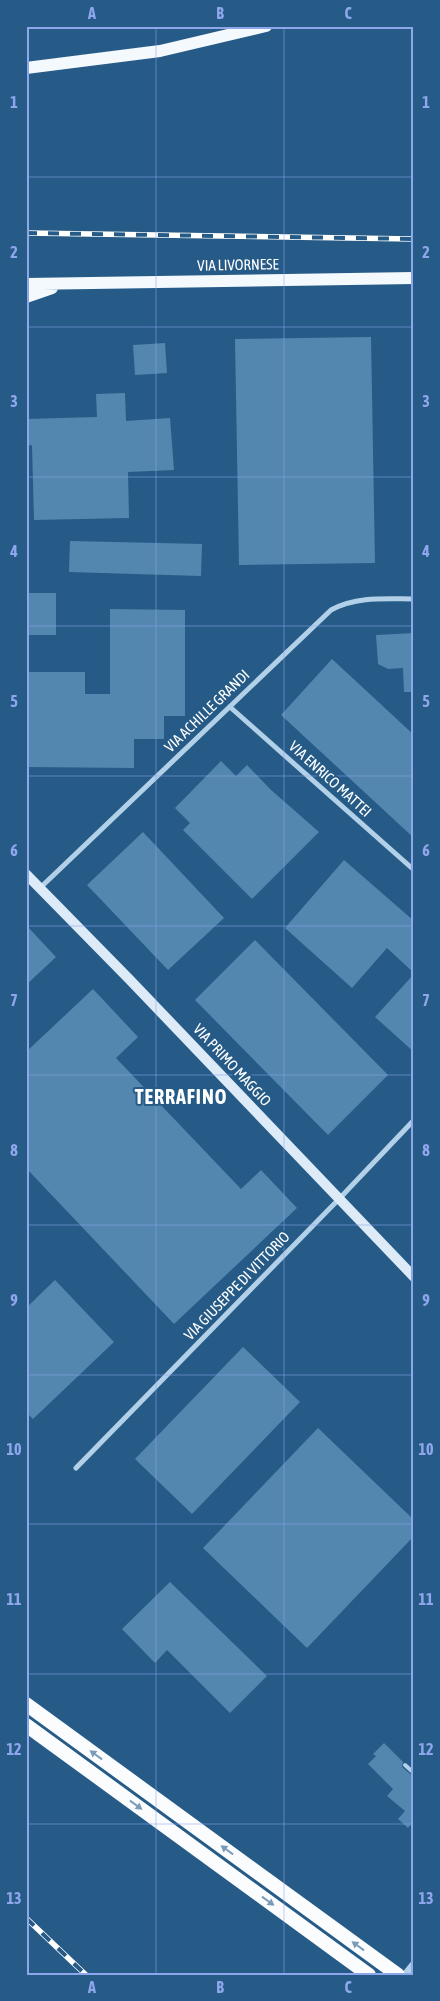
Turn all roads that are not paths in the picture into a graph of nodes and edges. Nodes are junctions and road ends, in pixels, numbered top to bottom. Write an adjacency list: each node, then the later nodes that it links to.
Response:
1 (266, 26): 2 (main road)
2 (26, 68)
3 (414, 278): 5 (main road, VIA LIVORNESE)
4 (26, 284): 5 (main road, VIA LIVORNESE)
5 (62, 285): 6 (main road, VIA LIVORNESE)
6 (26, 297)
7 (414, 599): 8 (street, VIA ACHILLE GRANDI)
8 (230, 707): 9 (street, VIA ENRICO MATTEI); 11 (street, VIA ACHILLE GRANDI)
9 (414, 870)
10 (26, 874): 11 (main road, VIA PRIMO MAGGIO)
11 (40, 888): 13 (main road, VIA PRIMO MAGGIO)
12 (414, 1120): 13 (street, VIA GIUSEPPE DI VITTORIO)
13 (338, 1199): 14 (main road, VIA PRIMO MAGGIO); 15 (street, VIA GIUSEPPE DI VITTORIO)
14 (414, 1277)
15 (76, 1468)
16 (26, 1704): 22 (highway, one-way to 16)
17 (26, 1725): 21 (highway, one-way to 21)
18 (405, 1765): 19 (lane)
19 (414, 1773)
20 (414, 1965): 23 (street)
21 (369, 1975)
22 (398, 1975)
23 (406, 1975)

